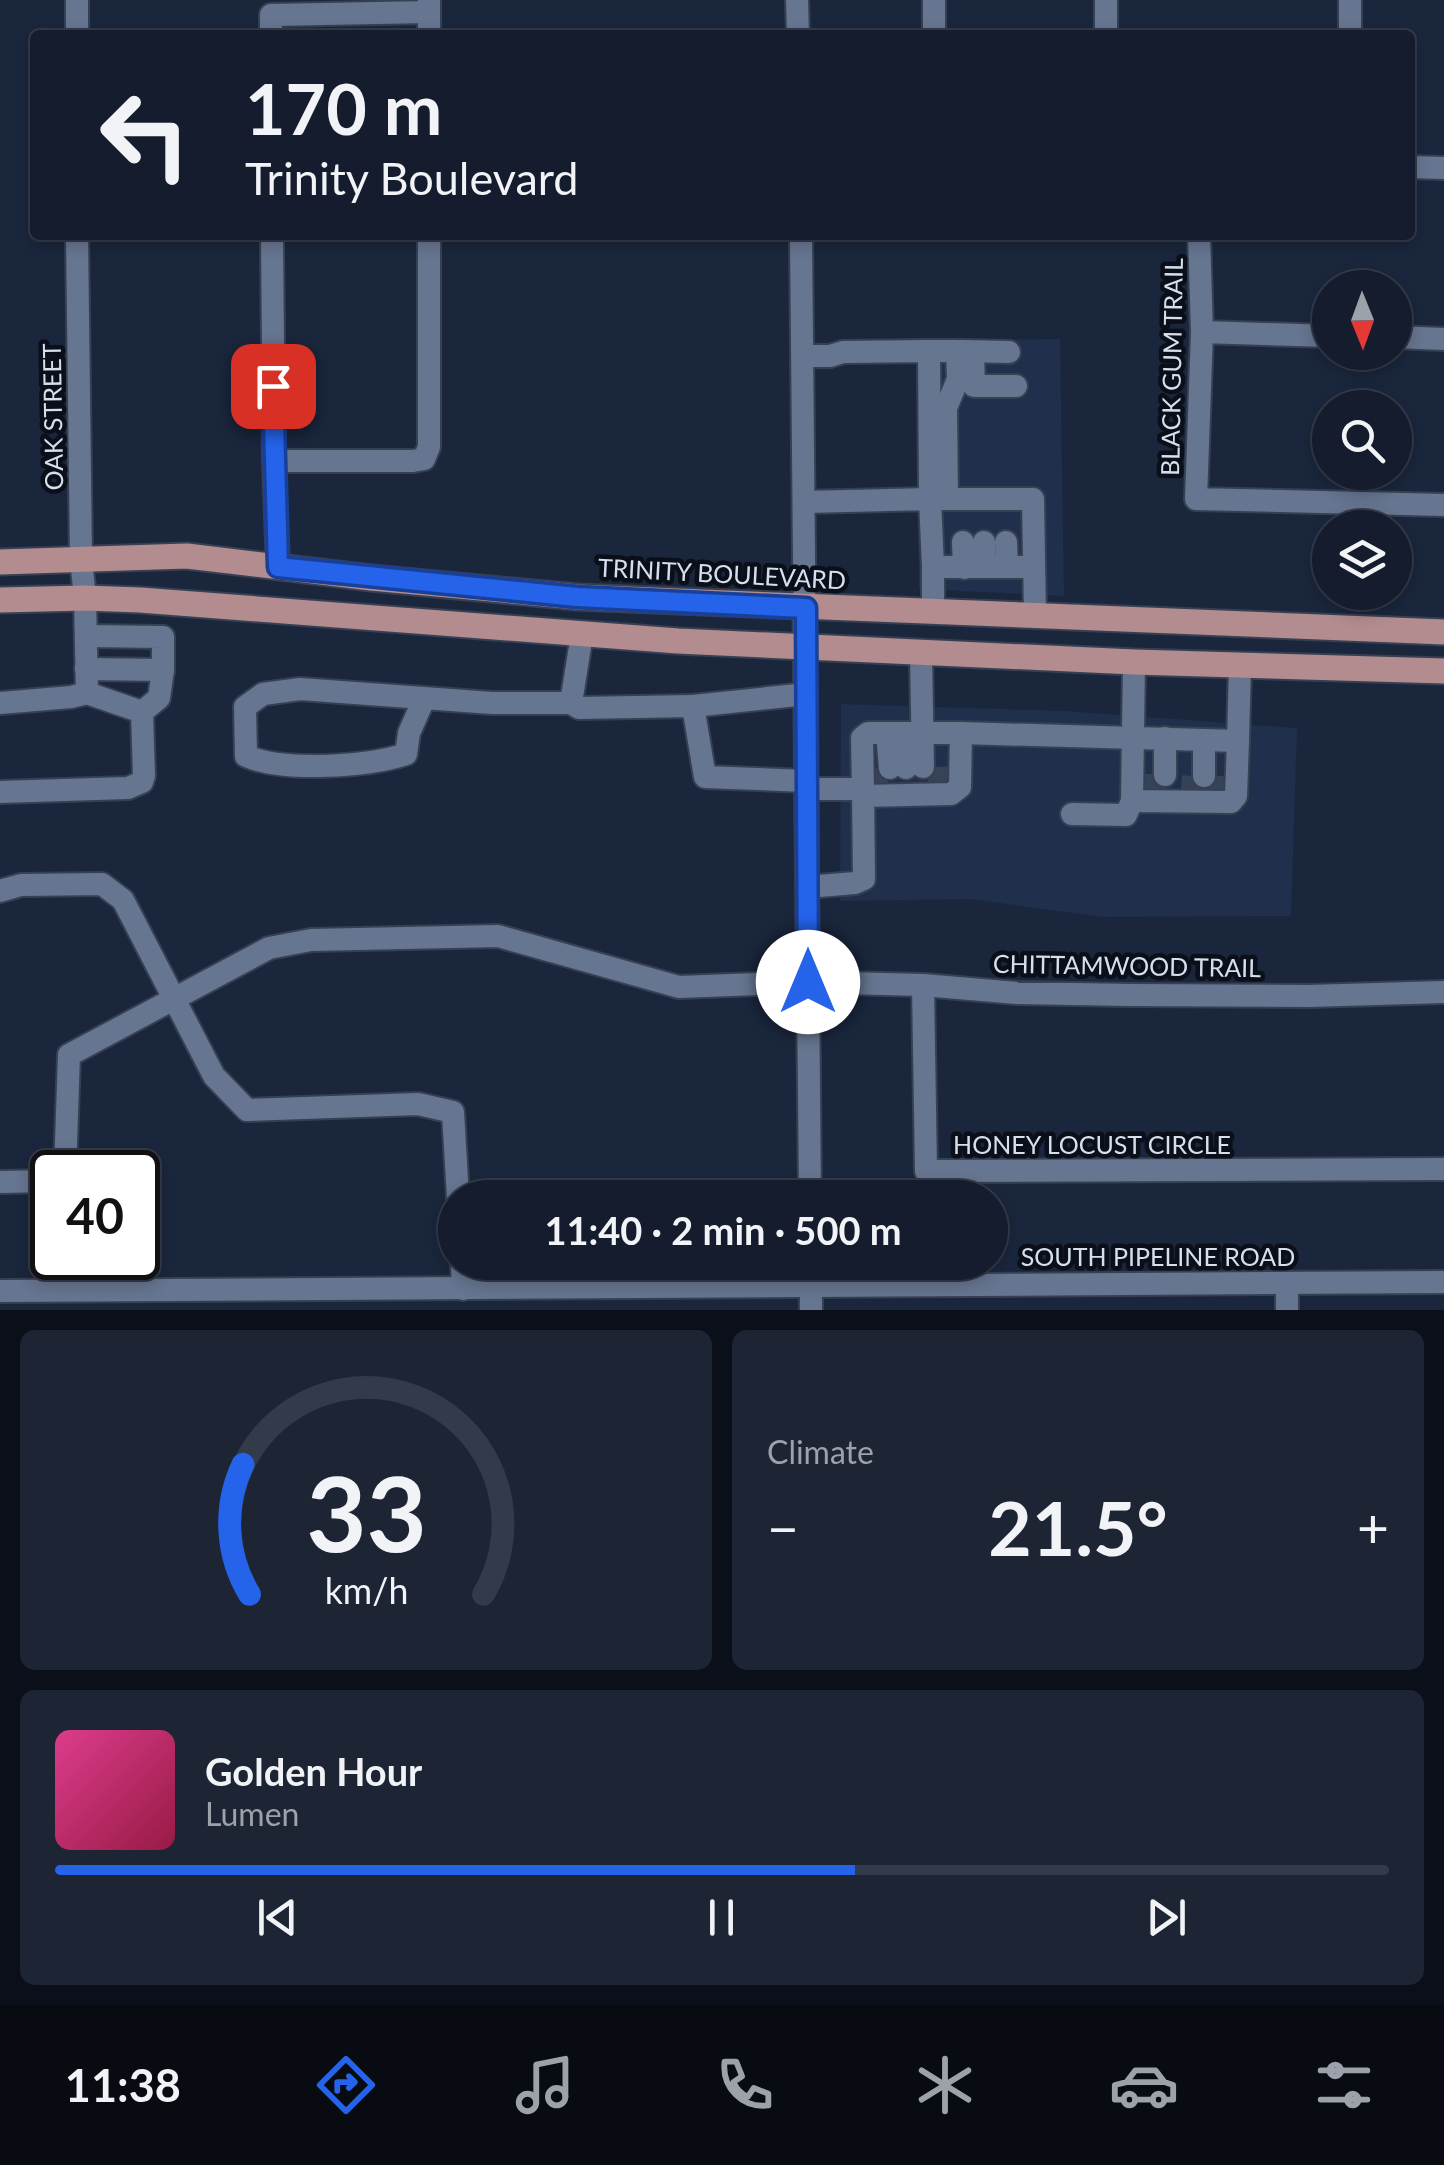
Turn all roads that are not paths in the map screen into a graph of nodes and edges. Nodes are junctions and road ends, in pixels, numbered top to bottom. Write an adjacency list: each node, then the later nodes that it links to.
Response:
1 (77, 0): 7 (street)
2 (797, 0): 9 (street)
3 (934, 0): 10 (street)
4 (1106, 0): 11 (street)
5 (1350, 0): 12 (street)
6 (429, 16): 8 (street)
7 (77, 30)
8 (271, 30)
9 (798, 30)
10 (934, 30)
11 (1106, 30)
12 (1350, 30)
13 (1415, 167): 14 (street)
14 (1444, 168)
15 (78, 240): 34 (street, OAK STREET)
16 (272, 240): 29 (street)
17 (429, 240): 29 (street)
18 (801, 240): 27 (street)
19 (1200, 240): 20 (street, BLACK GUM TRAIL)
20 (1202, 332): 21 (street); 32 (street, BLACK GUM TRAIL)
21 (1312, 335)
22 (1412, 338): 23 (street)
23 (1444, 339)
24 (929, 351): 25 (street); 27 (street); 30 (street)
25 (965, 352): 26 (street); 28 (street); 30 (street)
26 (1008, 352)
27 (803, 356): 31 (street)
28 (1016, 386)
29 (274, 461): 36 (street)
30 (966, 499): 31 (street); 33 (street); 33 (street); 37 (street); 39 (street)
31 (804, 502): 42 (street)
32 (1444, 505)
33 (984, 533): 38 (street); 38 (street)
34 (80, 559): 35 (main road, TRINITY BOULEVARD); 36 (main road, TRINITY BOULEVARD); 40 (street, OAK STREET)
35 (0, 562)
36 (278, 567): 42 (main road, TRINITY BOULEVARD)
37 (933, 567): 38 (street); 43 (street)
38 (985, 568): 39 (street)
39 (1034, 568): 44 (street)
40 (85, 598): 41 (main road); 47 (main road); 48 (street, OAK STREET)
41 (0, 600)
42 (806, 608): 43 (main road, TRINITY BOULEVARD); 49 (street)
43 (932, 612): 44 (main road, TRINITY BOULEVARD)
44 (1035, 616): 45 (main road, TRINITY BOULEVARD)
45 (1134, 620): 46 (main road, TRINITY BOULEVARD); 51 (main road)
46 (1444, 632)
47 (582, 634): 49 (main road); 59 (street)
48 (86, 636): 53 (street, OAK STREET); 54 (street)
49 (806, 647): 50 (main road); 57 (street)
50 (921, 654): 51 (main road); 63 (street)
51 (1134, 662): 52 (main road); 64 (street)
52 (1240, 666): 55 (main road); 64 (street)
53 (86, 669): 54 (street); 56 (street, OAK STREET)
54 (163, 670): 62 (street)
55 (1444, 671)
56 (87, 693): 60 (street); 62 (street)
57 (806, 694): 61 (street); 65 (street)
58 (424, 699): 58 (street); 59 (street)
59 (571, 702): 61 (street)
60 (0, 704)
61 (693, 706): 65 (street)
62 (142, 712): 68 (street)
63 (914, 733): 64 (street); 66 (street); 66 (street); 66 (street); 66 (street)
64 (1185, 739): 67 (street); 67 (street); 67 (street); 67 (street)
65 (806, 785): 66 (street); 70 (street)
66 (900, 785): 70 (street)
67 (1182, 789): 69 (street)
68 (0, 792)
69 (1072, 814)
70 (808, 887): 72 (street)
71 (0, 892): 75 (street)
72 (808, 982): 73 (street, CHITTAMWOOD TRAIL); 75 (street, CHITTAMWOOD TRAIL); 79 (street)
73 (923, 985): 74 (street, CHITTAMWOOD TRAIL); 77 (street, HONEY LOCUST CIRCLE)
74 (1444, 992)
75 (174, 999): 76 (street, CHITTAMWOOD TRAIL); 78 (street)
76 (66, 1150)
77 (1444, 1169)
78 (457, 1180)
79 (810, 1180)
80 (30, 1181): 81 (street)
81 (0, 1182)
82 (1008, 1278): 86 (street, SOUTH PIPELINE ROAD)
83 (787, 1280): 89 (street, SOUTH PIPELINE ROAD)
84 (811, 1280): 93 (street)
85 (1444, 1282): 86 (street, SOUTH PIPELINE ROAD)
86 (1287, 1283): 94 (street)
87 (0, 1291): 91 (street, SOUTH PIPELINE ROAD)
88 (457, 1296): 90 (street, SOUTH PIPELINE ROAD); 92 (street, SOUTH PIPELINE ROAD)
89 (714, 1298): 90 (street, SOUTH PIPELINE ROAD)
90 (555, 1299)
91 (134, 1300): 92 (street, SOUTH PIPELINE ROAD)
92 (305, 1300)
93 (812, 1310)
94 (1287, 1310)

